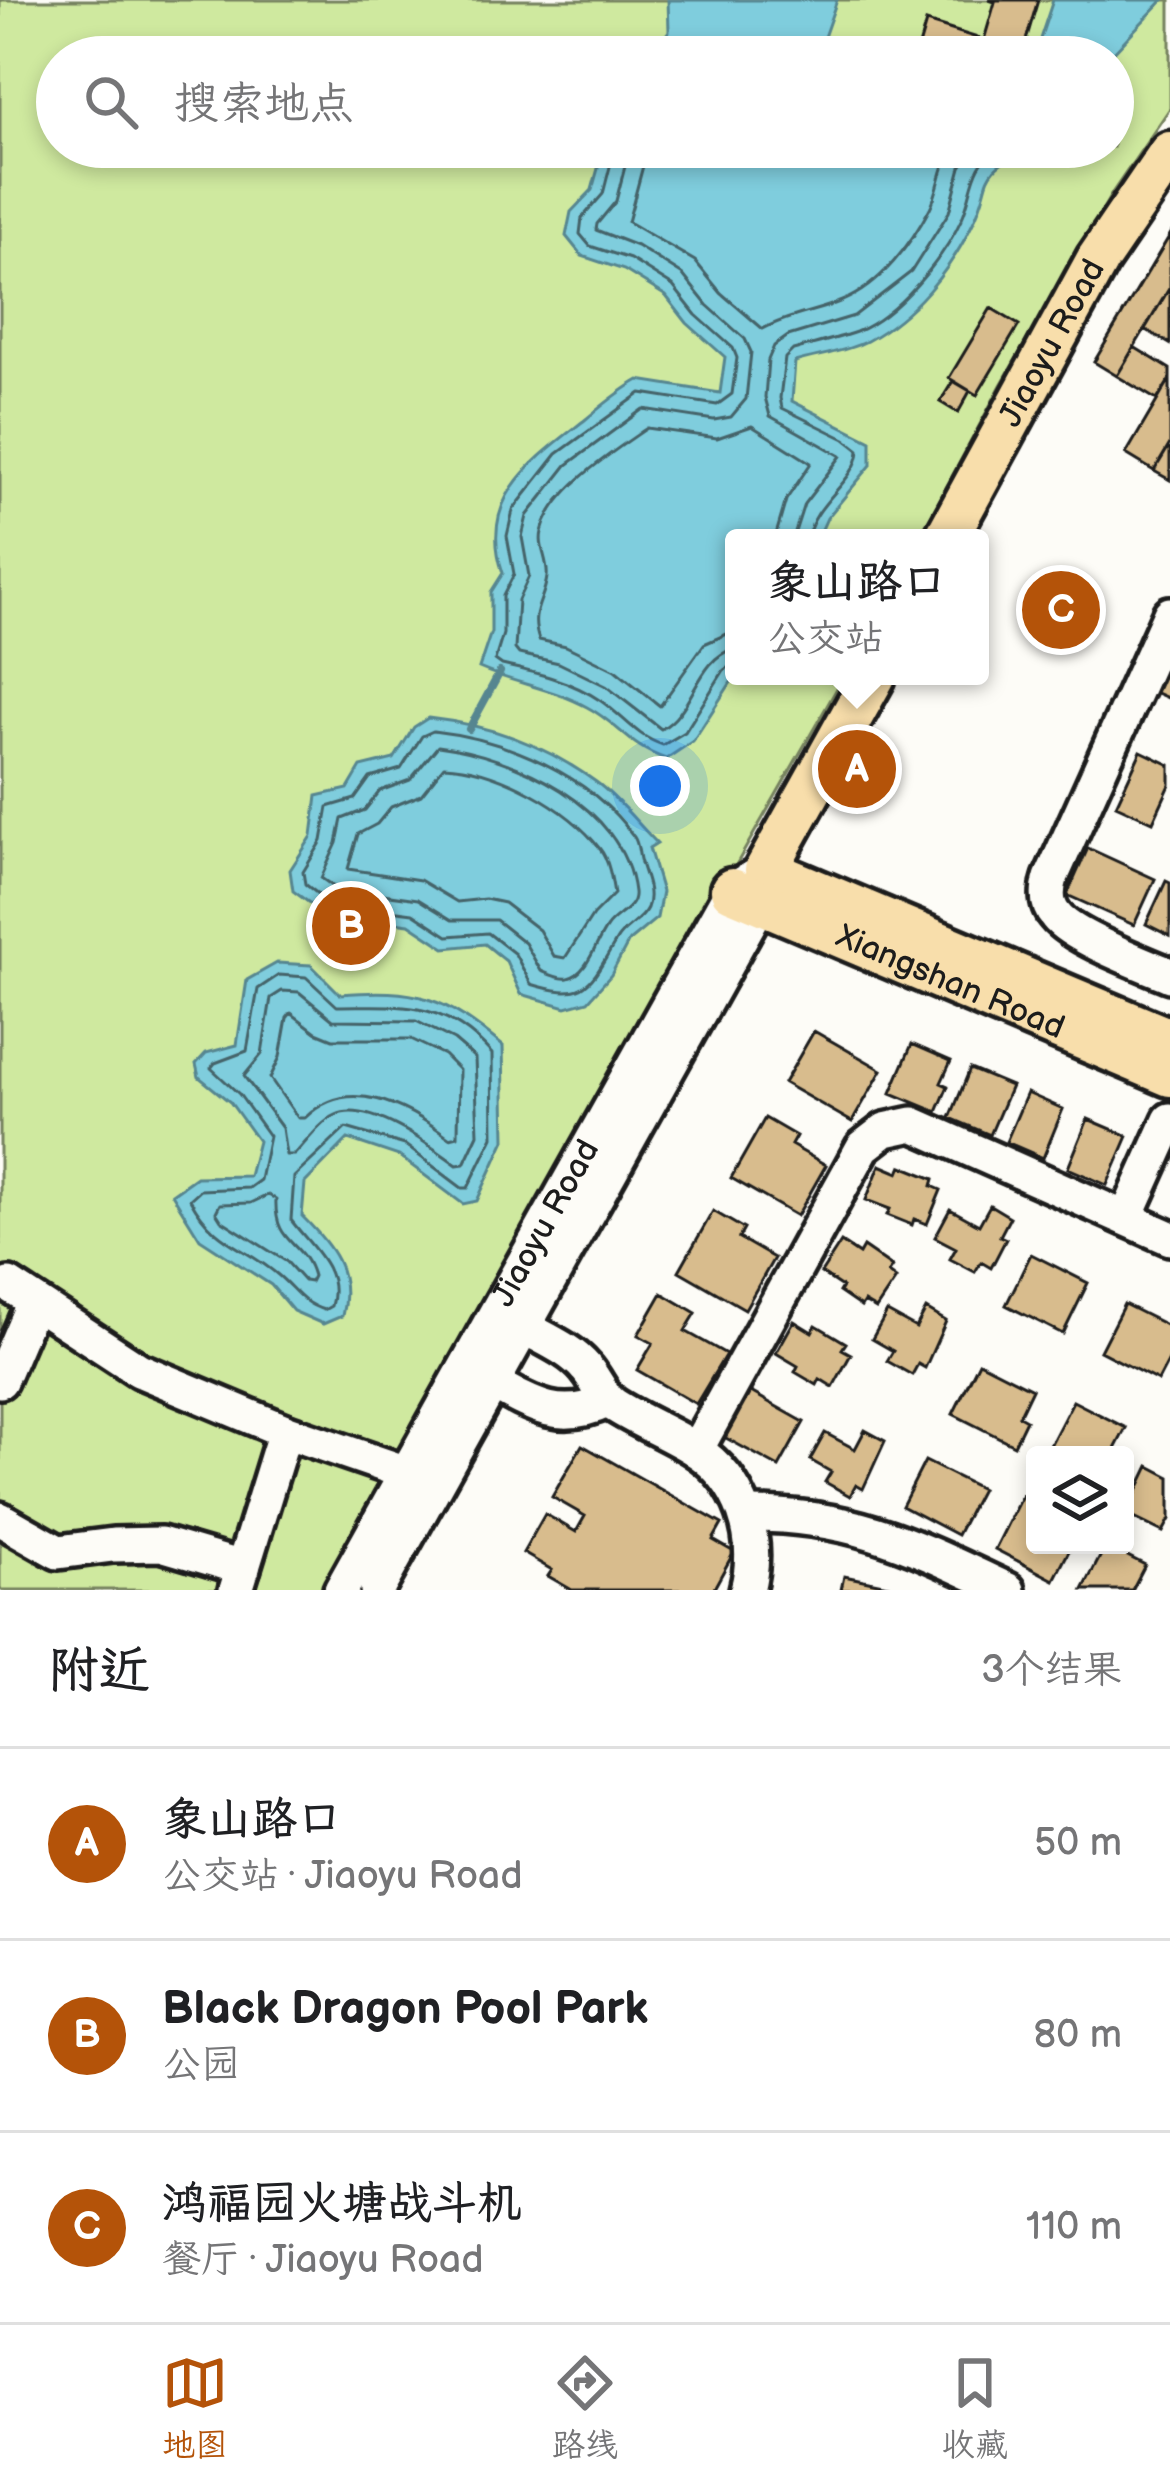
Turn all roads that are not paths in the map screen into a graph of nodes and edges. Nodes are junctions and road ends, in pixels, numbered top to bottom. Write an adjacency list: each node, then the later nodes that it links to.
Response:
1 (1164, 174): 2 (main road, Jiaoyu Road)
2 (951, 529)
3 (1170, 614): 6 (street)
4 (869, 685): 5 (main road, Jiaoyu Road)
5 (753, 888): 7 (main road, Xiangshan Road); 8 (main road, Xiangshan Road); 12 (street, Jiaoyu Road); 18 (street, Jiaoyu Road)
6 (1170, 975)
7 (1170, 1040)
8 (1170, 1075)
9 (1170, 1120): 10 (street)
10 (1126, 1218): 11 (street); 17 (street)
11 (1170, 1238)
12 (524, 1327): 14 (street, Jiaoyu Road); 15 (street)
13 (0, 1381): 16 (street)
14 (493, 1383): 15 (street); 23 (street, Jiaoyu Road)
15 (608, 1401): 17 (street)
16 (285, 1431): 18 (street); 21 (street)
17 (696, 1450): 19 (street)
18 (407, 1473): 22 (street, Jiaoyu Road)
19 (746, 1515): 24 (street); 25 (street)
20 (0, 1520): 21 (street)
21 (239, 1579)
22 (341, 1590)
23 (376, 1590)
24 (747, 1590)
25 (1008, 1590)

